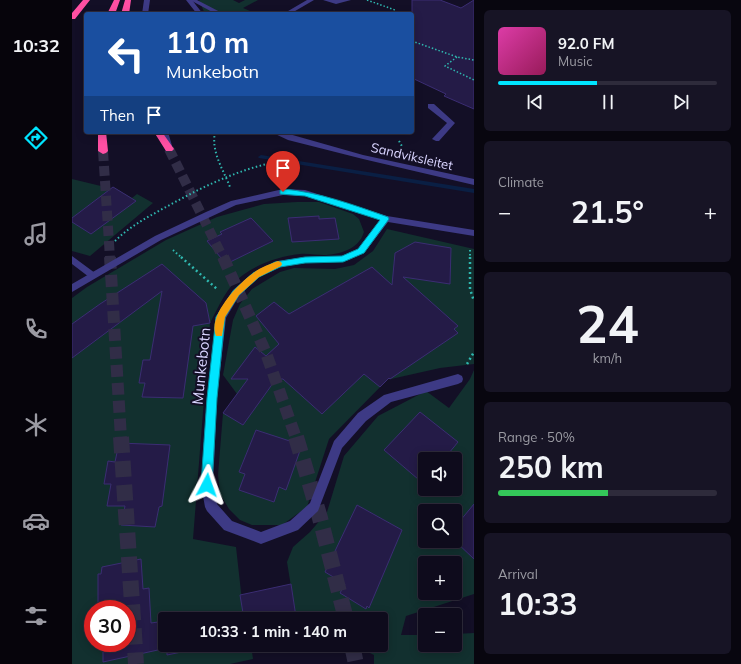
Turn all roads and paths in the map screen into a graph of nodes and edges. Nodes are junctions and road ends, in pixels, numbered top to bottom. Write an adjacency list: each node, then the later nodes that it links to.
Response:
1 (87, 0): 19 (highway)
2 (117, 0): 11 (highway)
3 (128, 0): 12 (highway)
4 (147, 0): 13 (street)
5 (188, 0): 14 (street); 15 (street)
6 (193, 0): 16 (street)
7 (311, 0): 17 (street)
8 (326, 0): 9 (street)
9 (348, 0)
10 (367, 0): 18 (path)
11 (112, 12)
12 (125, 12)
13 (145, 12)
14 (191, 12)
15 (198, 12)
16 (217, 12)
17 (290, 12)
18 (395, 12)
19 (72, 17)
20 (414, 42): 21 (path)
21 (457, 57): 22 (path); 23 (path)
22 (474, 60)
23 (474, 80)
24 (431, 106): 30 (street)
25 (102, 134): 32 (highway)
26 (159, 134): 31 (highway)
27 (165, 134): 31 (street)
28 (214, 134): 34 (path)
29 (280, 134): 35 (street, Sandviksleitet)
30 (436, 139)
31 (169, 149)
32 (103, 151)
33 (305, 160): 34 (path)
34 (227, 177): 38 (path)
35 (474, 182)
36 (386, 219): 37 (street); 42 (street); 46 (street, Munkebotn)
37 (474, 233)
38 (115, 242)
39 (170, 248): 44 (path)
40 (470, 253): 45 (path)
41 (72, 259): 42 (street)
42 (92, 275): 43 (street)
43 (72, 288)
44 (222, 294)
45 (474, 301)
46 (458, 379)

